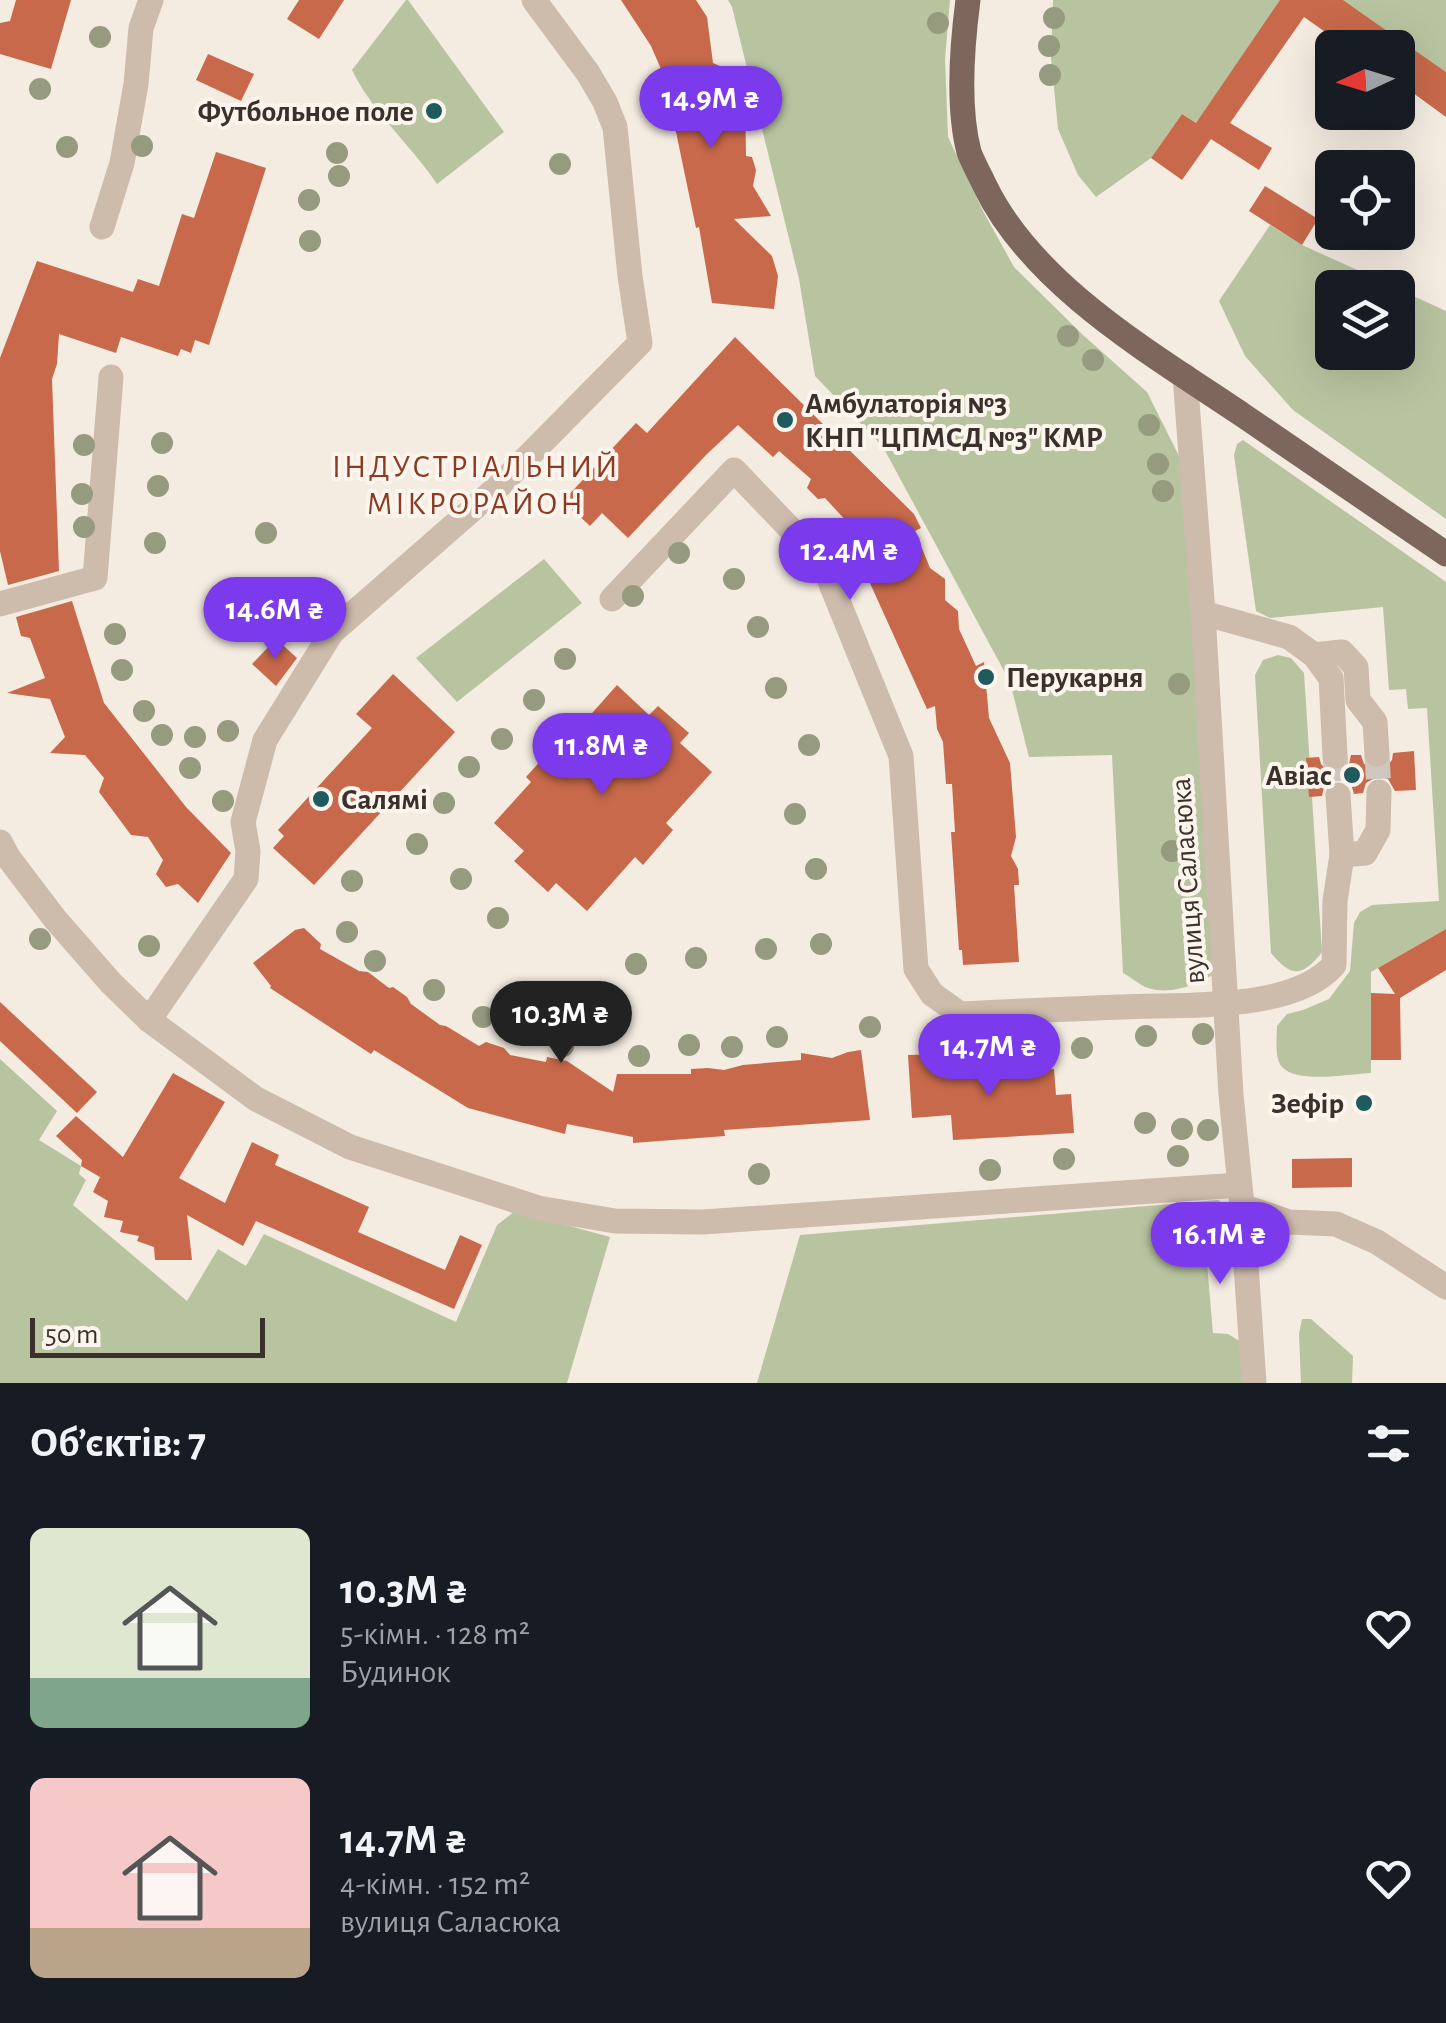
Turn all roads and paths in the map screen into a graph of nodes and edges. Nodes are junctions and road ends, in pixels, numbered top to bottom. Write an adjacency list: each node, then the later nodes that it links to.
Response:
1 (150, 0): 4 (street)
2 (534, 0): 19 (street)
3 (968, 0): 5 (main road)
4 (102, 227)
5 (1186, 376): 7 (main road); 10 (street, вулиця Саласюка)
6 (110, 377): 9 (street)
7 (1446, 554)
8 (612, 599): 18 (street)
9 (0, 604)
10 (1203, 614): 11 (street); 18 (street, вулиця Саласюка)
11 (1314, 655): 12 (street); 13 (street)
12 (1377, 754)
13 (1336, 756)
14 (1379, 792): 17 (street)
15 (1338, 795): 17 (street)
16 (0, 842): 19 (street)
17 (1342, 855): 18 (street)
18 (1227, 1004): 20 (street, вулиця Саласюка)
19 (148, 1020): 20 (street)
20 (1240, 1195): 21 (street); 22 (street, вулиця Саласюка)
21 (1446, 1287)
22 (1254, 1383)

